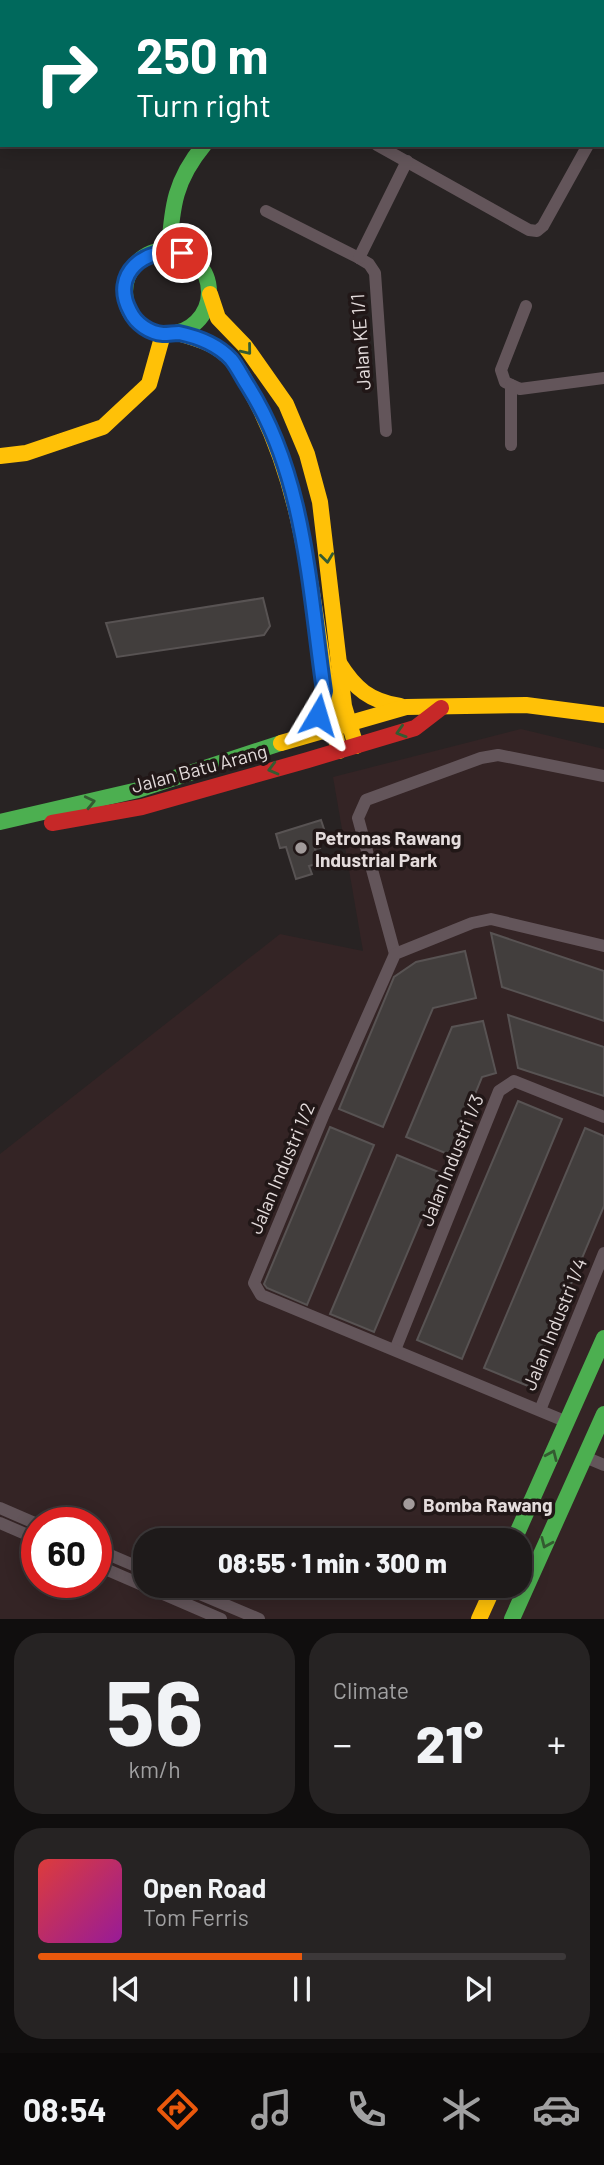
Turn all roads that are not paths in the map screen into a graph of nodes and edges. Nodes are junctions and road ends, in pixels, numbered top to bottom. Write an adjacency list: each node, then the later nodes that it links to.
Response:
1 (202, 147): 6 (street)
2 (381, 147): 4 (street)
3 (588, 147): 4 (street)
4 (407, 161): 7 (street)
5 (266, 211): 7 (street)
6 (169, 250): 8 (street); 10 (street)
7 (359, 258): 13 (street, Jalan KE 1/1)
8 (209, 294): 10 (street); 16 (street, one-way to 16)
9 (526, 306): 12 (street)
10 (171, 333): 15 (street); 17 (street)
11 (604, 378): 12 (street)
12 (511, 385): 14 (street)
13 (386, 431)
14 (511, 445)
15 (0, 456)
16 (339, 663): 18 (street); 21 (street)
17 (324, 691): 21 (street); 22 (street)
18 (406, 707): 19 (street, Jalan Batu Arang); 21 (street, Jalan Batu Arang)
19 (441, 708): 20 (street, Jalan Batu Arang); 23 (street, Jalan Batu Arang, one-way to 23)
20 (604, 715)
21 (341, 725): 22 (street, Jalan Batu Arang); 23 (street); 24 (street)
22 (304, 735): 26 (street, Jalan Batu Arang, one-way to 22)
23 (356, 746): 24 (street, Jalan Batu Arang)
24 (339, 751): 27 (street, Jalan Batu Arang, one-way to 27)
25 (604, 775): 29 (street)
26 (0, 822)
27 (0, 832)
28 (604, 946): 29 (street)
29 (395, 954): 33 (street, Jalan Industri 1/2)
30 (604, 1117): 33 (street, Jalan Industri 1/3)
31 (604, 1253): 34 (street, Jalan Industri 1/4)
32 (604, 1338): 36 (street)
33 (395, 1350): 34 (street, Jalan Industri 1/2)
34 (540, 1410): 36 (street, Jalan Industri 1/2)
35 (604, 1414): 37 (street)
36 (567, 1422): 42 (street, one-way to 36)
37 (585, 1457): 38 (street); 49 (street, one-way to 49)
38 (604, 1465)
39 (0, 1508): 40 (street)
40 (21, 1517)
41 (0, 1523): 43 (street)
42 (519, 1528)
43 (21, 1532)
44 (112, 1556): 45 (street)
45 (133, 1565)
46 (112, 1572): 50 (street)
47 (209, 1598): 51 (street)
48 (489, 1598): 52 (street)
49 (513, 1616)
50 (221, 1619)
51 (259, 1619)
52 (479, 1619)

